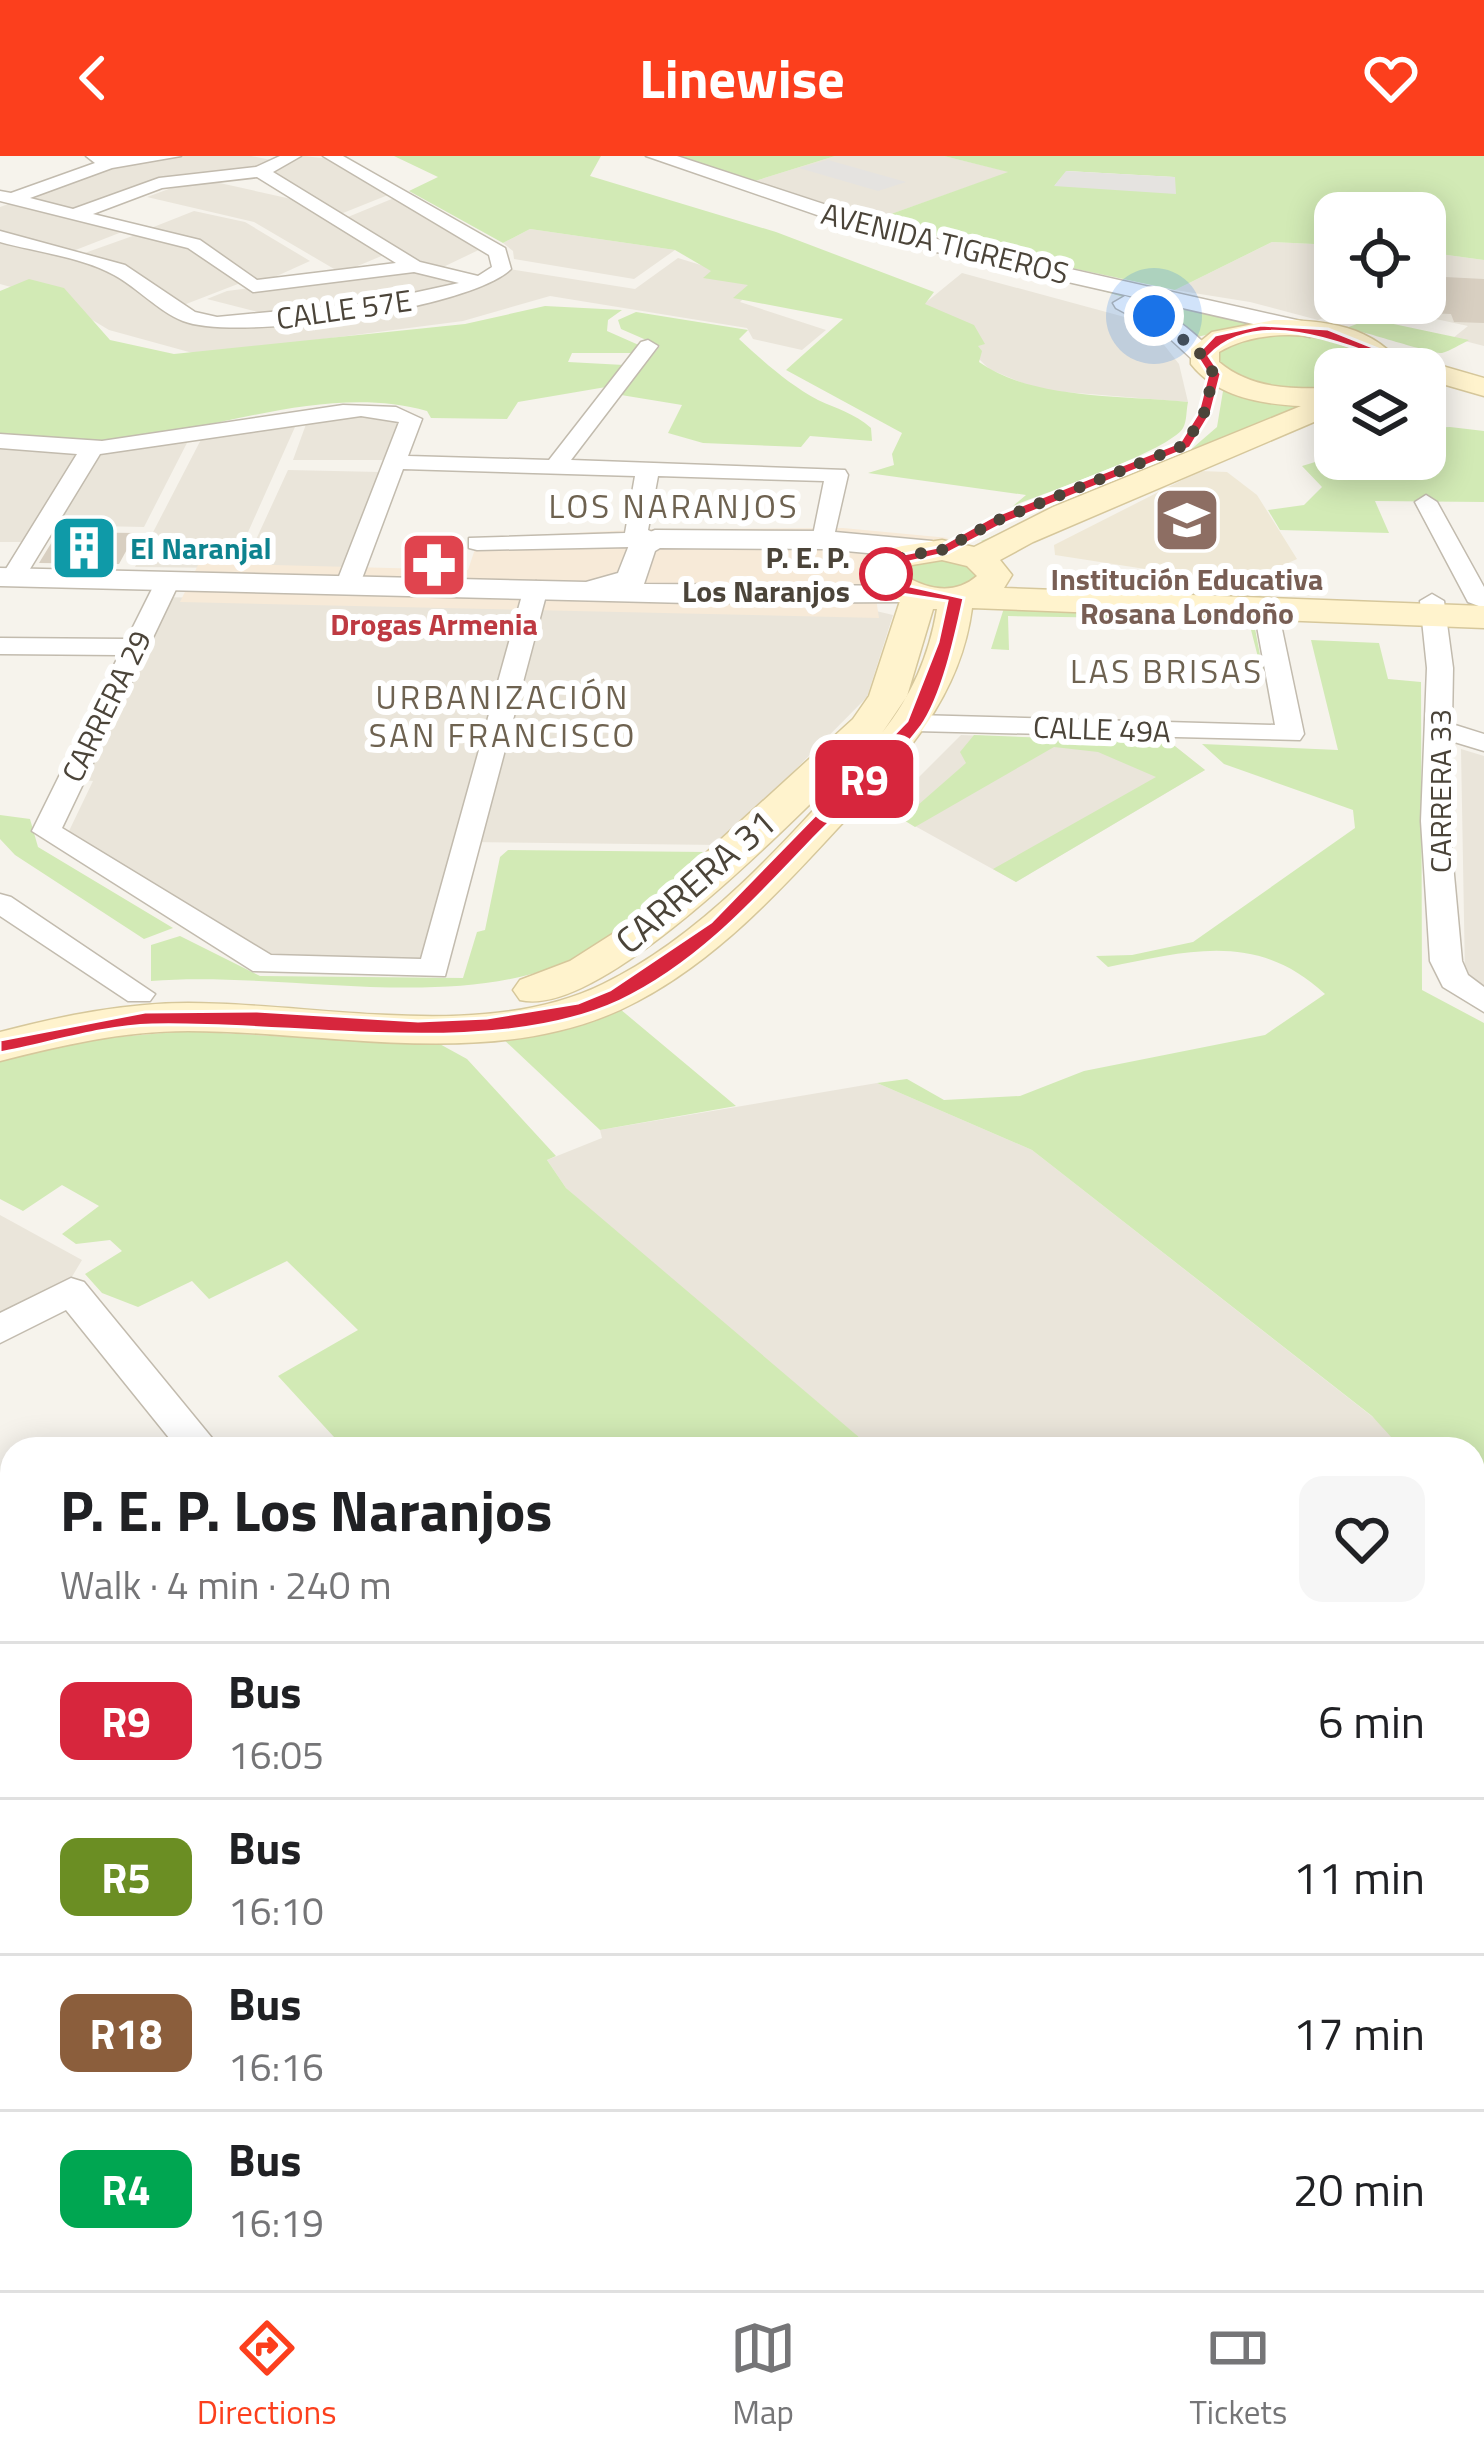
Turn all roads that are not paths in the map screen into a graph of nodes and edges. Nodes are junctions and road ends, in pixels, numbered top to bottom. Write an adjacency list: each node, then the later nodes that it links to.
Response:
1 (173, 156): 5 (street)
2 (293, 156): 6 (street)
3 (332, 156): 11 (street, CALLE 57E)
4 (646, 159): 12 (street, AVENIDA TIGREROS); 15 (street)
5 (102, 160): 7 (street)
6 (260, 172): 8 (street); 10 (street)
7 (4, 199): 8 (street)
8 (76, 214): 10 (street)
9 (0, 236): 11 (street, CALLE 57E)
10 (415, 266): 11 (street)
11 (483, 283)
12 (1310, 330): 14 (main road); 15 (main road)
13 (648, 346): 27 (street)
14 (1365, 348)
15 (1208, 364): 18 (main road); 35 (main road)
16 (1446, 376): 17 (main road)
17 (1484, 387)
18 (1314, 397)
19 (1446, 401): 20 (main road)
20 (1484, 404)
21 (1314, 411): 23 (main road)
22 (1314, 420): 23 (main road)
23 (1286, 426): 36 (main road)
24 (0, 441): 25 (street)
25 (93, 447): 26 (street); 37 (street)
26 (396, 462): 27 (street); 39 (street)
27 (554, 466): 28 (street)
28 (648, 469): 30 (street); 31 (street)
29 (1426, 502): 33 (street)
30 (824, 540): 31 (street); 35 (street)
31 (646, 541): 32 (street); 41 (street)
32 (477, 543)
33 (1446, 544): 34 (street); 44 (street)
34 (1484, 544)
35 (937, 550): 36 (main road); 42 (main road)
36 (988, 555): 42 (main road); 43 (main road)
37 (6, 577): 38 (street)
38 (168, 581): 39 (street); 47 (street, CARRERA 29)
39 (348, 584): 40 (street)
40 (536, 588): 41 (street); 47 (street, CARRERA 29)
41 (587, 590): 42 (street)
42 (937, 596): 43 (main road); 48 (main road); 52 (main road, CARRERA 31)
43 (1284, 606): 45 (main road); 48 (street, CALLE 49A)
44 (1483, 607): 45 (main road)
45 (1423, 608): 49 (street, CARRERA 33)
46 (0, 646): 47 (street)
47 (135, 647)
48 (915, 723): 55 (main road)
49 (1440, 729): 50 (street); 53 (street, CARRERA 33)
50 (1484, 743)
51 (0, 903): 52 (street)
52 (140, 994): 54 (main road, CARRERA 31)
53 (1484, 1002)
54 (0, 1019)
55 (0, 1047)
56 (0, 1330): 57 (street)
57 (191, 1437)

